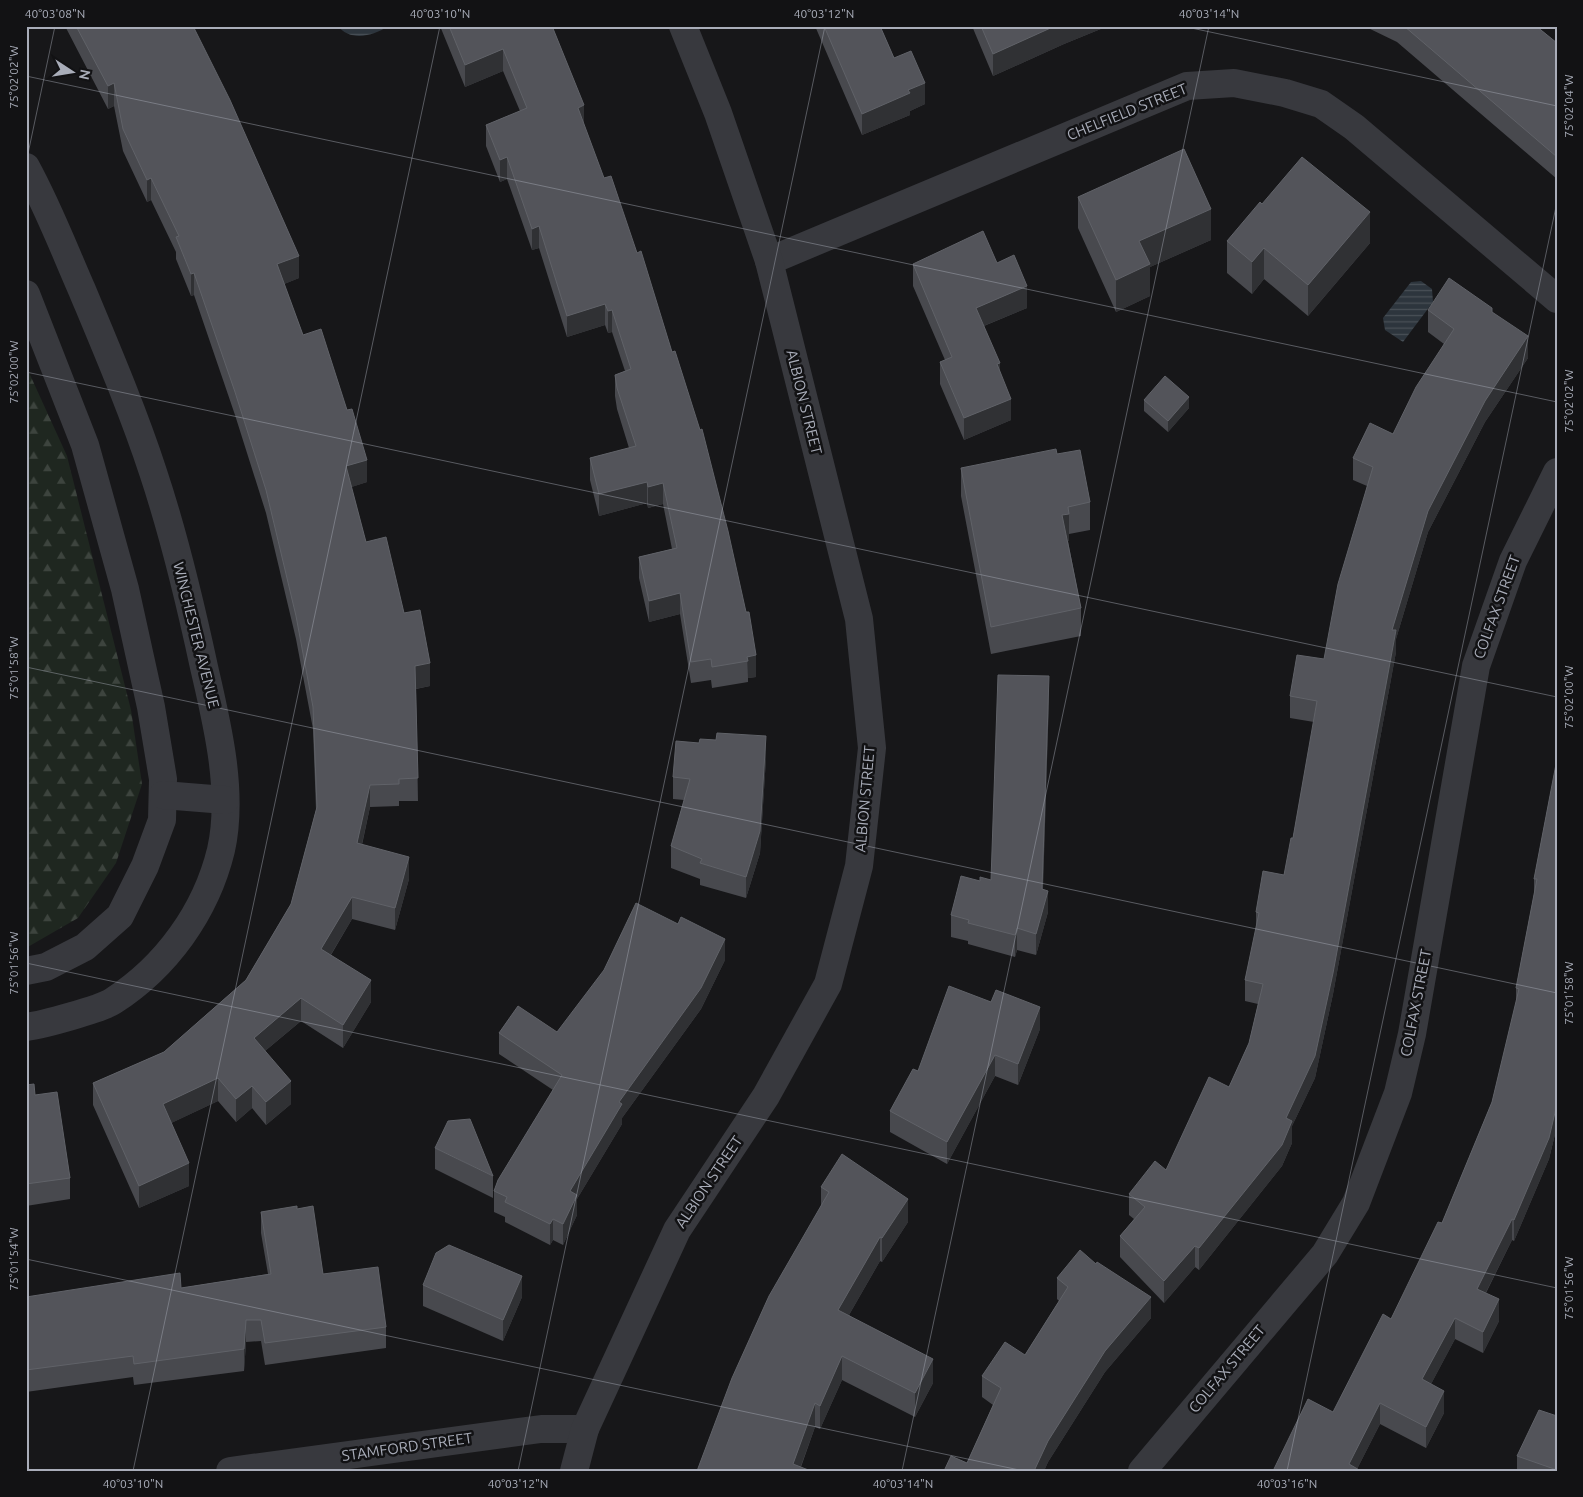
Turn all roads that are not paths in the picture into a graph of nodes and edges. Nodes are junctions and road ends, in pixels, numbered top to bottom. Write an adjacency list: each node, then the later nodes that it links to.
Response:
1 (683, 26): 3 (street, ALBION STREET)
2 (26, 167): 8 (street, WINCHESTER AVENUE)
3 (769, 261): 5 (street, CHELFIELD STREET); 11 (street, ALBION STREET)
4 (26, 294): 7 (street)
5 (1557, 299)
6 (1557, 472): 14 (street, COLFAX STREET)
7 (162, 795): 8 (street); 9 (street)
8 (224, 800): 10 (street, WINCHESTER AVENUE)
9 (26, 971)
10 (26, 1027)
11 (585, 1429): 12 (street, STAMFORD STREET); 13 (street, ALBION STREET)
12 (230, 1471)
13 (574, 1471)
14 (1142, 1471)

